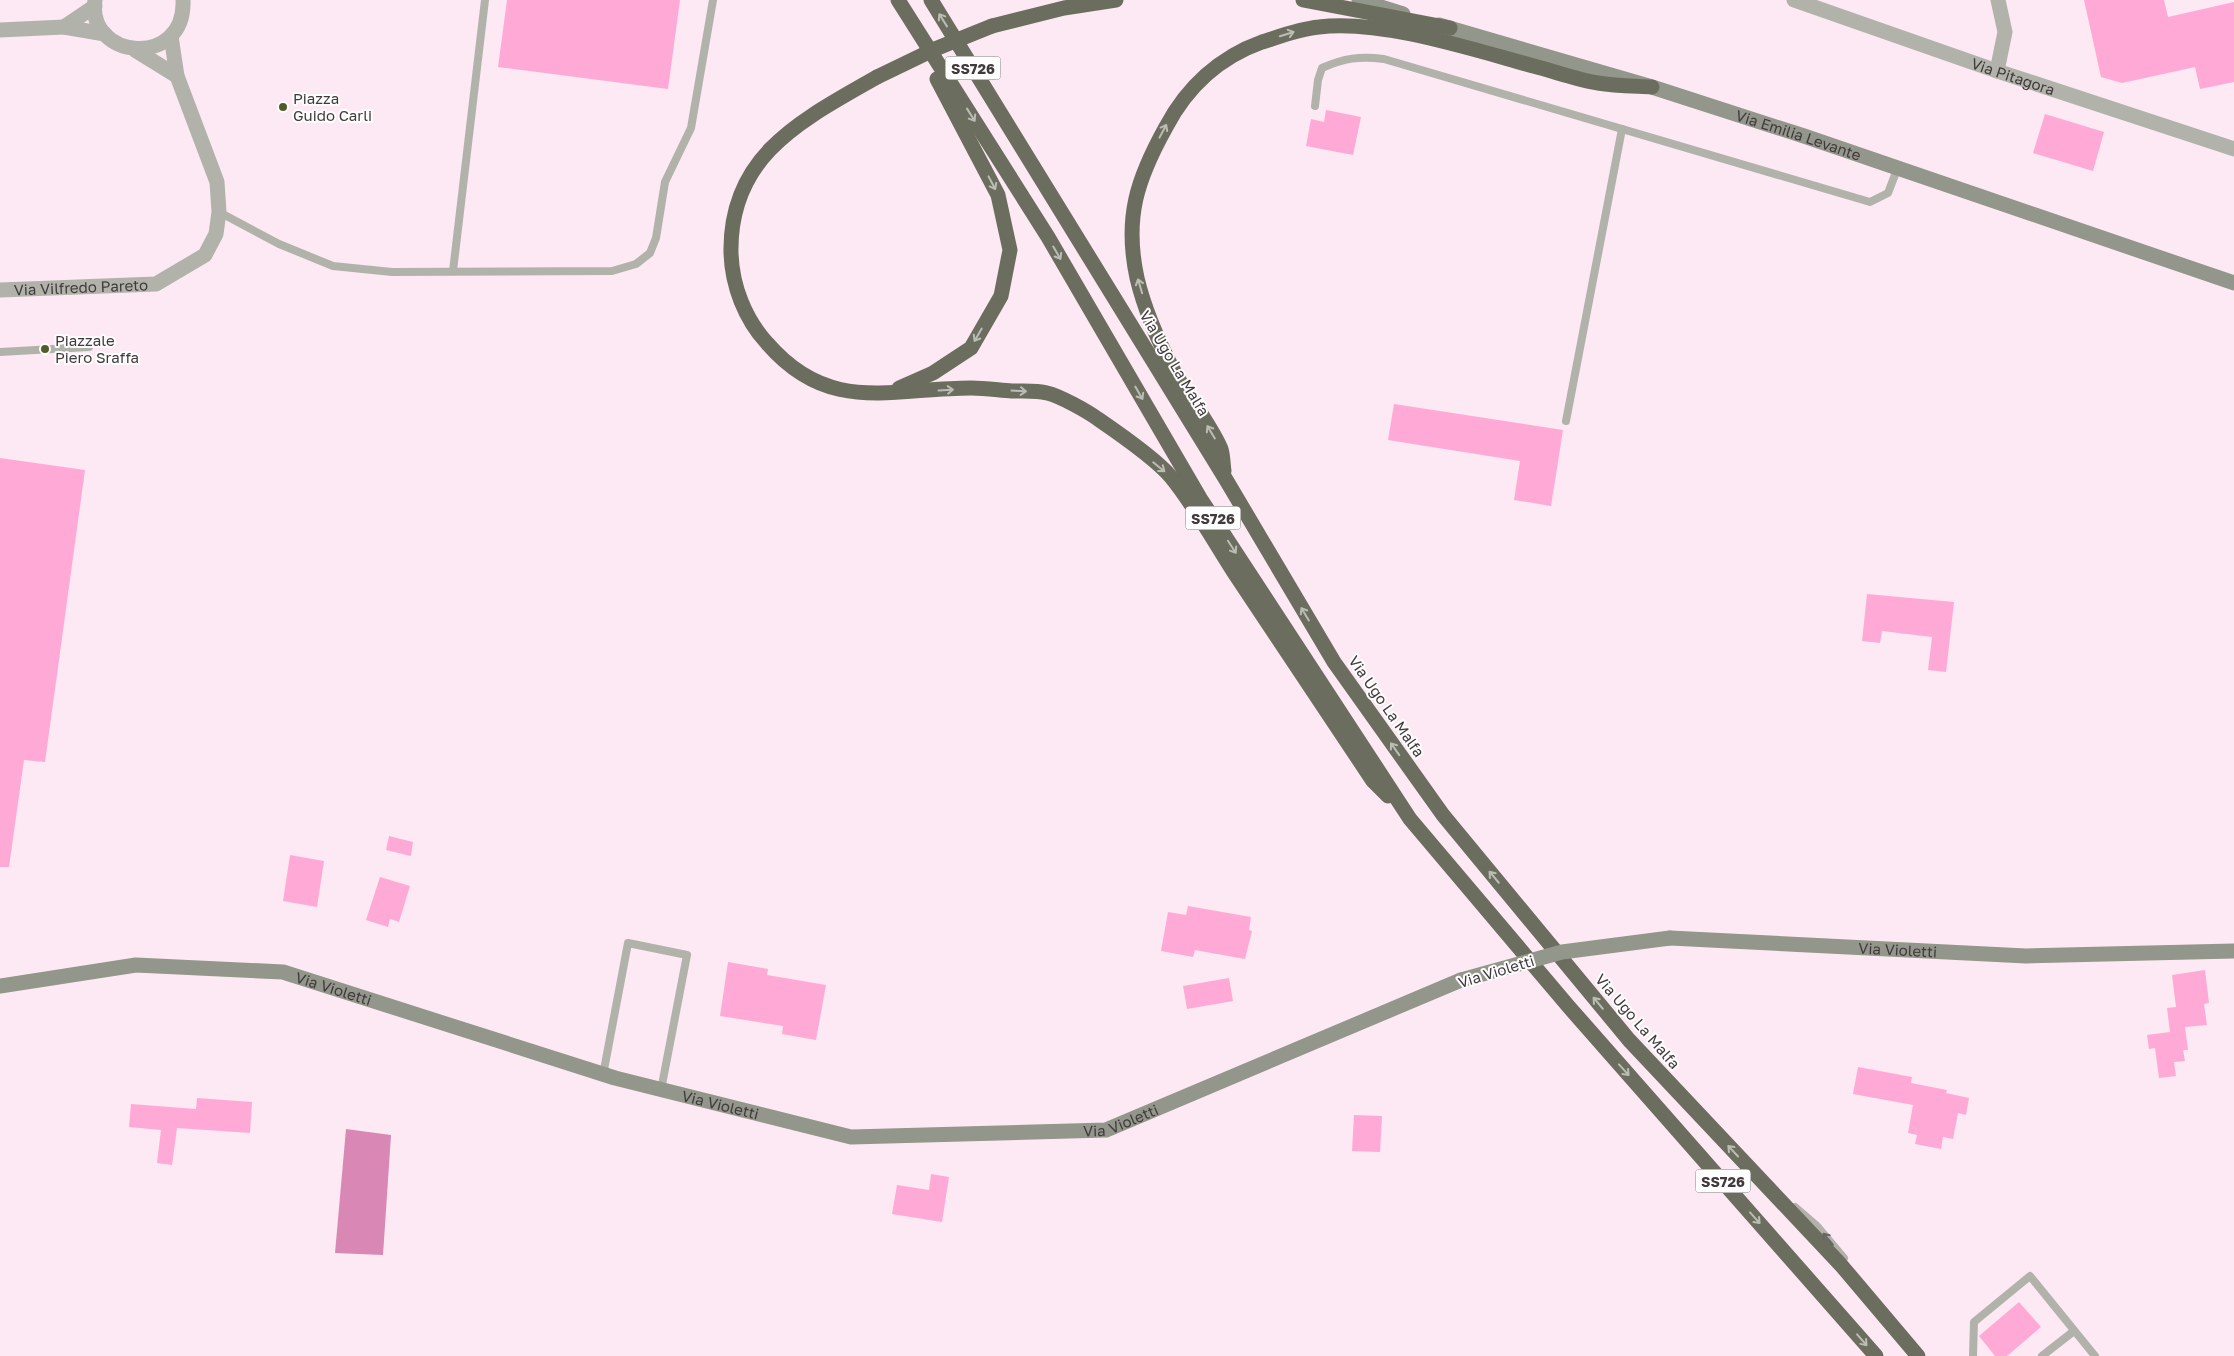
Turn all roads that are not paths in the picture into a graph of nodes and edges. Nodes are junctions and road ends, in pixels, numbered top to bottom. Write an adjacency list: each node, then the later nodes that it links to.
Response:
1 (484, 0): 26 (lane)
2 (713, 0): 26 (lane)
3 (897, 0): 31 (highway, one-way to 31); 34 (highway, SS726, one-way to 34)
4 (931, 0): 33 (highway, Via Ugo La Malfa / SS726, one-way to 4)
5 (1116, 0): 31 (highway, bridge)
6 (1303, 0): 13 (highway)
7 (1359, 0): 13 (street, Via Emilia Levante)
8 (1794, 0): 18 (street, Via Pitagora)
9 (1998, 0): 18 (street)
10 (95, 3): 12 (street); 15 (street)
11 (186, 3): 16 (street)
12 (64, 27): 14 (street); 15 (street)
13 (1450, 28): 20 (street, Via Emilia Levante)
14 (0, 30)
15 (105, 34): 17 (street)
16 (171, 36): 17 (street); 19 (street, Via Vilfredo Pareto)
17 (135, 50): 19 (street)
18 (1997, 71): 23 (street, Via Pitagora)
19 (177, 76): 25 (street, Via Vilfredo Pareto)
20 (1652, 87): 24 (street, Via Emilia Levante); 33 (highway, one-way to 20)
21 (1315, 106): 22 (lane)
22 (1622, 129): 24 (lane); 32 (lane)
23 (2234, 149)
24 (1898, 167): 27 (street, Via Emilia Levante)
25 (219, 212): 26 (lane); 28 (street, Via Vilfredo Pareto)
26 (453, 271)
27 (2234, 283)
28 (0, 290)
29 (88, 347): 30 (lane)
30 (0, 352)
31 (886, 393): 34 (highway, one-way to 34)
32 (1566, 421)
33 (1224, 478): 39 (highway, Via Ugo La Malfa / SS726, one-way to 33)
34 (1410, 819): 41 (highway, SS726, one-way to 41)
35 (2234, 951): 38 (street, Via Violetti, bridge)
36 (0, 986): 37 (street, Via Violetti)
37 (603, 1074): 38 (street, Via Violetti); 38 (lane)
38 (661, 1090)
39 (1771, 1191): 42 (highway, Via Ugo La Malfa / SS726); 43 (lane, one-way to 39)
40 (2074, 1331): 44 (lane); 45 (lane); 46 (lane)
41 (1876, 1356)
42 (1918, 1356)
43 (1927, 1356)
44 (1973, 1356)
45 (2042, 1356)
46 (2095, 1356)

